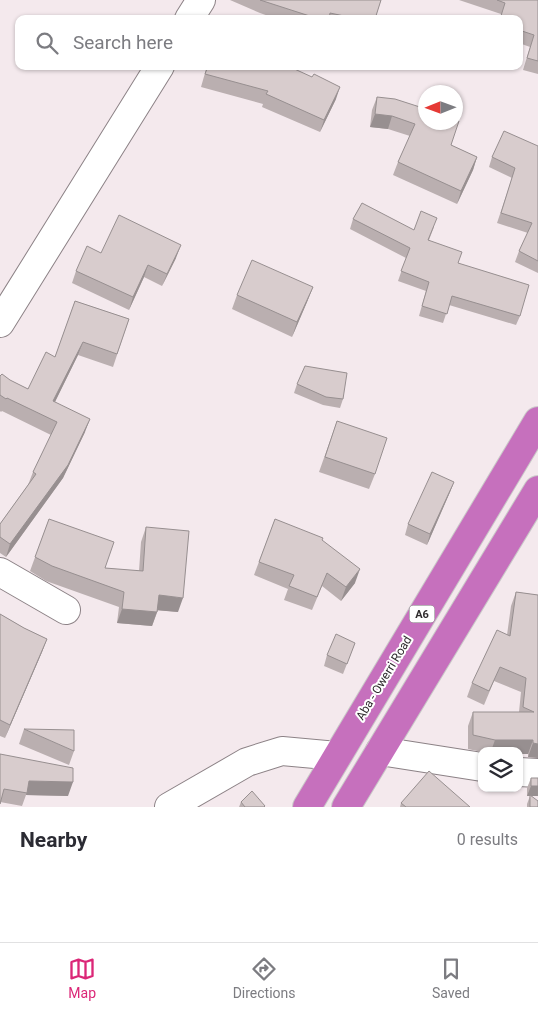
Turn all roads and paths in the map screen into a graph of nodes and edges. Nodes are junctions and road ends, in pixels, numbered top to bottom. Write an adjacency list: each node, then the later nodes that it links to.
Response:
1 (201, 0): 2 (street)
2 (192, 15)
3 (158, 70): 4 (street)
4 (0, 323)
5 (538, 421): 10 (highway, Aba - Owerri Road / A6)
6 (538, 490): 9 (highway)
7 (0, 572): 8 (street)
8 (66, 610)
9 (380, 751): 11 (street); 16 (highway)
10 (337, 756): 14 (street); 15 (highway, Aba - Owerri Road / A6)
11 (478, 766)
12 (523, 772): 13 (street)
13 (538, 773)
14 (169, 807)
15 (307, 807)
16 (346, 807)

